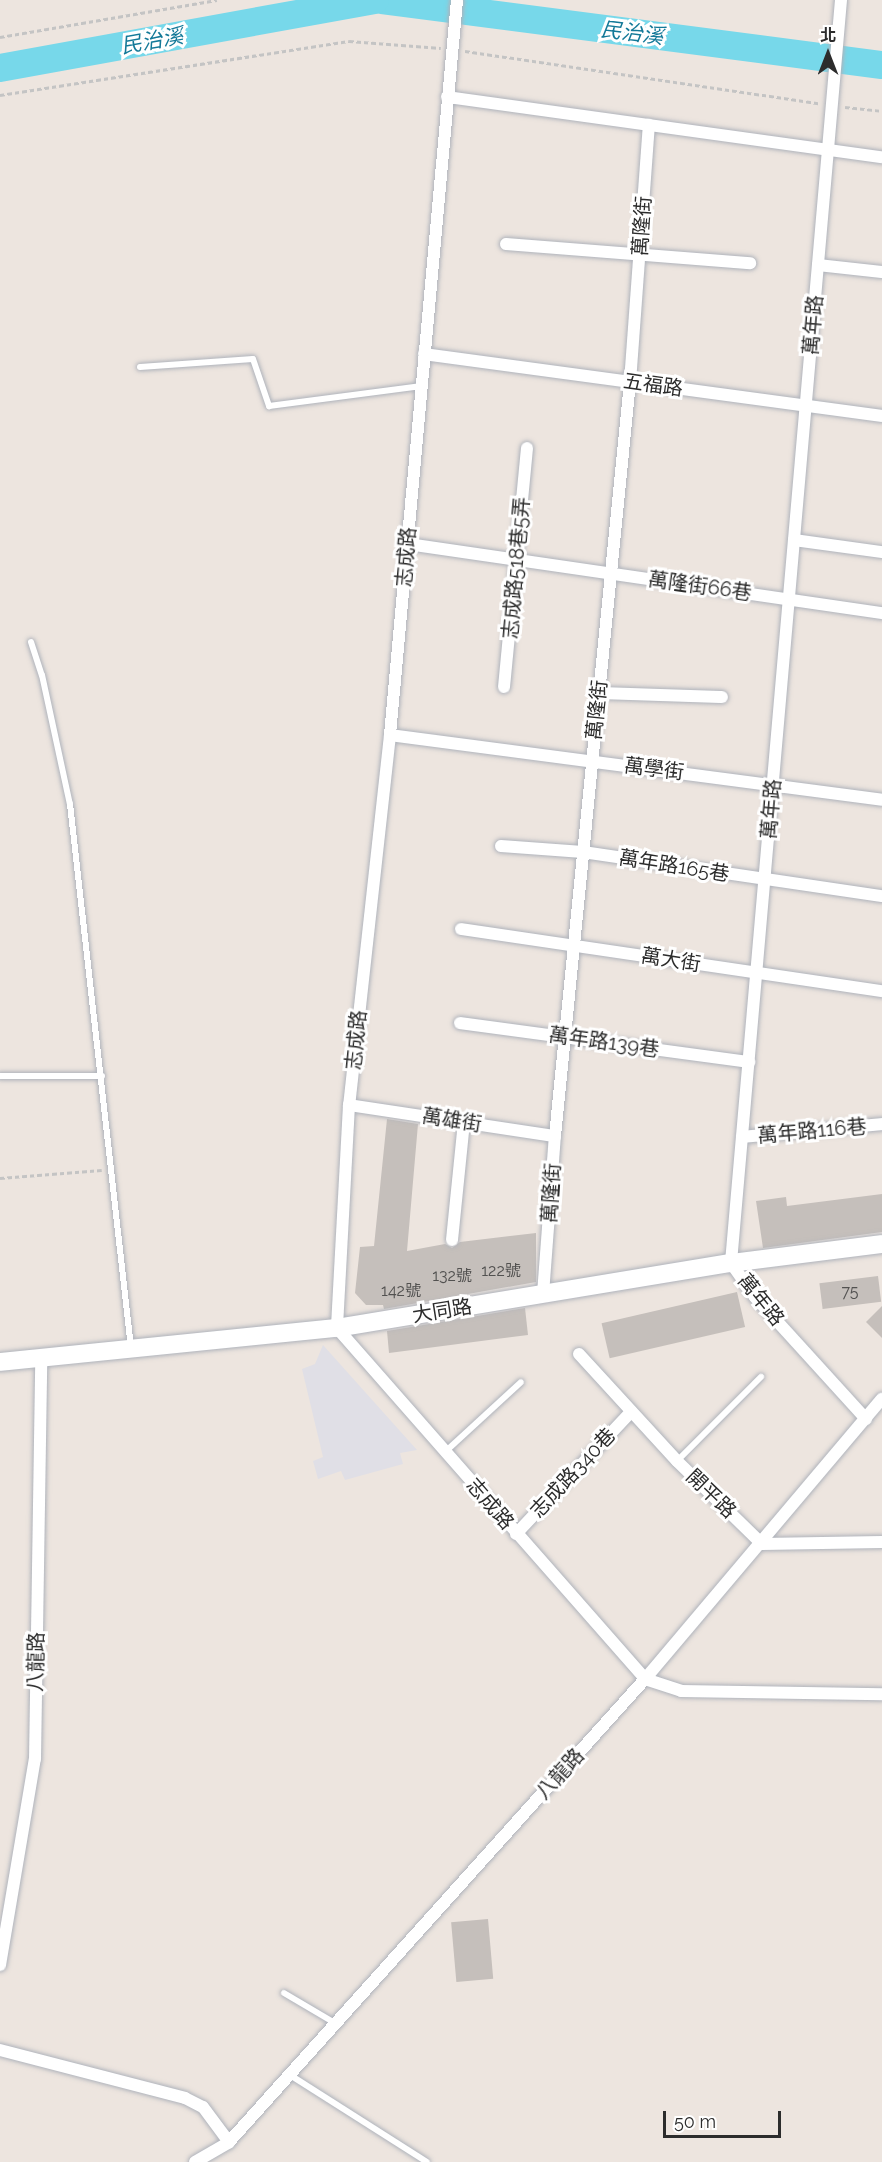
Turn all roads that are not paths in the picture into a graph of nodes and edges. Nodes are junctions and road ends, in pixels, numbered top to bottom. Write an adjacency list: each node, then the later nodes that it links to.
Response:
1 (457, 0): 3 (street, 志成路)
2 (841, 0): 5 (street, 萬年路)
3 (447, 97): 4 (street); 12 (street, 志成路)
4 (649, 125): 5 (street); 8 (street, 萬隆街)
5 (829, 149): 6 (street); 10 (street, 萬年路)
6 (882, 157)
7 (506, 244): 8 (street)
8 (639, 253): 9 (street); 14 (street, 萬隆街)
9 (750, 263)
10 (818, 265): 11 (street); 16 (street, 萬年路)
11 (882, 273)
12 (424, 354): 14 (street, 五福路); 15 (street, 志成路)
13 (141, 367): 15 (lane)
14 (630, 382): 16 (street, 五福路); 23 (street, 萬隆街)
15 (420, 386): 20 (street, 志成路)
16 (805, 406): 17 (street, 五福路); 19 (street, 萬年路)
17 (882, 416)
18 (527, 448): 22 (street, 志成路518巷5弄)
19 (794, 540): 21 (street); 24 (street, 萬年路)
20 (408, 543): 22 (street, 萬隆街66巷); 30 (street, 志成路)
21 (882, 552)
22 (517, 559): 23 (street, 萬隆街66巷); 27 (street, 志成路518巷5弄)
23 (611, 573): 24 (street, 萬隆街66巷); 28 (street, 萬隆街)
24 (789, 599): 25 (street, 萬隆街66巷); 32 (street, 萬年路)
25 (882, 613)
26 (31, 642): 46 (lane)
27 (504, 687)
28 (599, 693): 29 (street); 31 (street, 萬隆街)
29 (722, 697)
30 (390, 735): 31 (street, 萬學街); 47 (street, 志成路)
31 (592, 761): 32 (street, 萬學街); 35 (street, 萬隆街)
32 (773, 784): 33 (street, 萬學街); 36 (street, 萬年路)
33 (882, 800)
34 (501, 846): 35 (street, 萬年路165巷)
35 (583, 852): 36 (street, 萬年路165巷); 39 (street, 萬隆街)
36 (765, 879): 37 (street, 萬年路165巷); 40 (street, 萬年路)
37 (882, 896)
38 (461, 929): 39 (street, 萬大街)
39 (574, 945): 40 (street, 萬大街); 43 (street, 萬隆街)
40 (756, 973): 41 (street, 萬大街); 44 (street, 萬年路)
41 (882, 991)
42 (460, 1023): 43 (street, 萬年路139巷)
43 (565, 1037): 44 (street, 萬年路139巷); 50 (street, 萬隆街)
44 (748, 1062): 51 (street, 萬年路)
45 (0, 1076): 46 (lane)
46 (102, 1076): 57 (lane)
47 (349, 1105): 48 (street, 萬雄街); 56 (street, 志成路)
48 (464, 1122): 50 (street, 萬雄街); 52 (street)
49 (882, 1125): 51 (street, 萬年路116巷)
50 (555, 1136): 55 (street, 萬隆街)
51 (742, 1137): 54 (street, 萬年路)
52 (453, 1240)
53 (882, 1244): 54 (main road, 大同路)
54 (731, 1263): 55 (main road, 大同路); 65 (street, 萬年路)
55 (543, 1294): 56 (main road, 大同路)
56 (337, 1328): 57 (main road, 大同路); 66 (street, 志成路)
57 (131, 1348): 59 (main road, 大同路)
58 (579, 1354): 64 (street, 開平路)
59 (41, 1357): 60 (main road, 大同路); 73 (street, 八龍路)
60 (0, 1362)
61 (760, 1377): 67 (lane)
62 (521, 1382): 66 (lane)
63 (882, 1399): 65 (street, 八龍路)
64 (631, 1412): 67 (street, 開平路); 68 (street, 志成路340巷)
65 (866, 1419): 70 (street, 八龍路)
66 (445, 1452): 68 (street, 志成路)
67 (677, 1461): 70 (street, 開平路)
68 (516, 1534): 71 (street, 志成路)
69 (882, 1542): 70 (street)
70 (762, 1544): 71 (street, 八龍路)
71 (645, 1679): 72 (street, 志成路); 75 (street, 八龍路)
72 (882, 1694)
73 (0, 1965)
74 (284, 1993): 75 (lane)
75 (336, 2024): 77 (street, 八龍路)
76 (0, 2050): 78 (street)
77 (290, 2075): 78 (street, 八龍路); 80 (lane)
78 (230, 2142): 79 (street, 八龍路)
79 (195, 2162)
80 (427, 2162)

